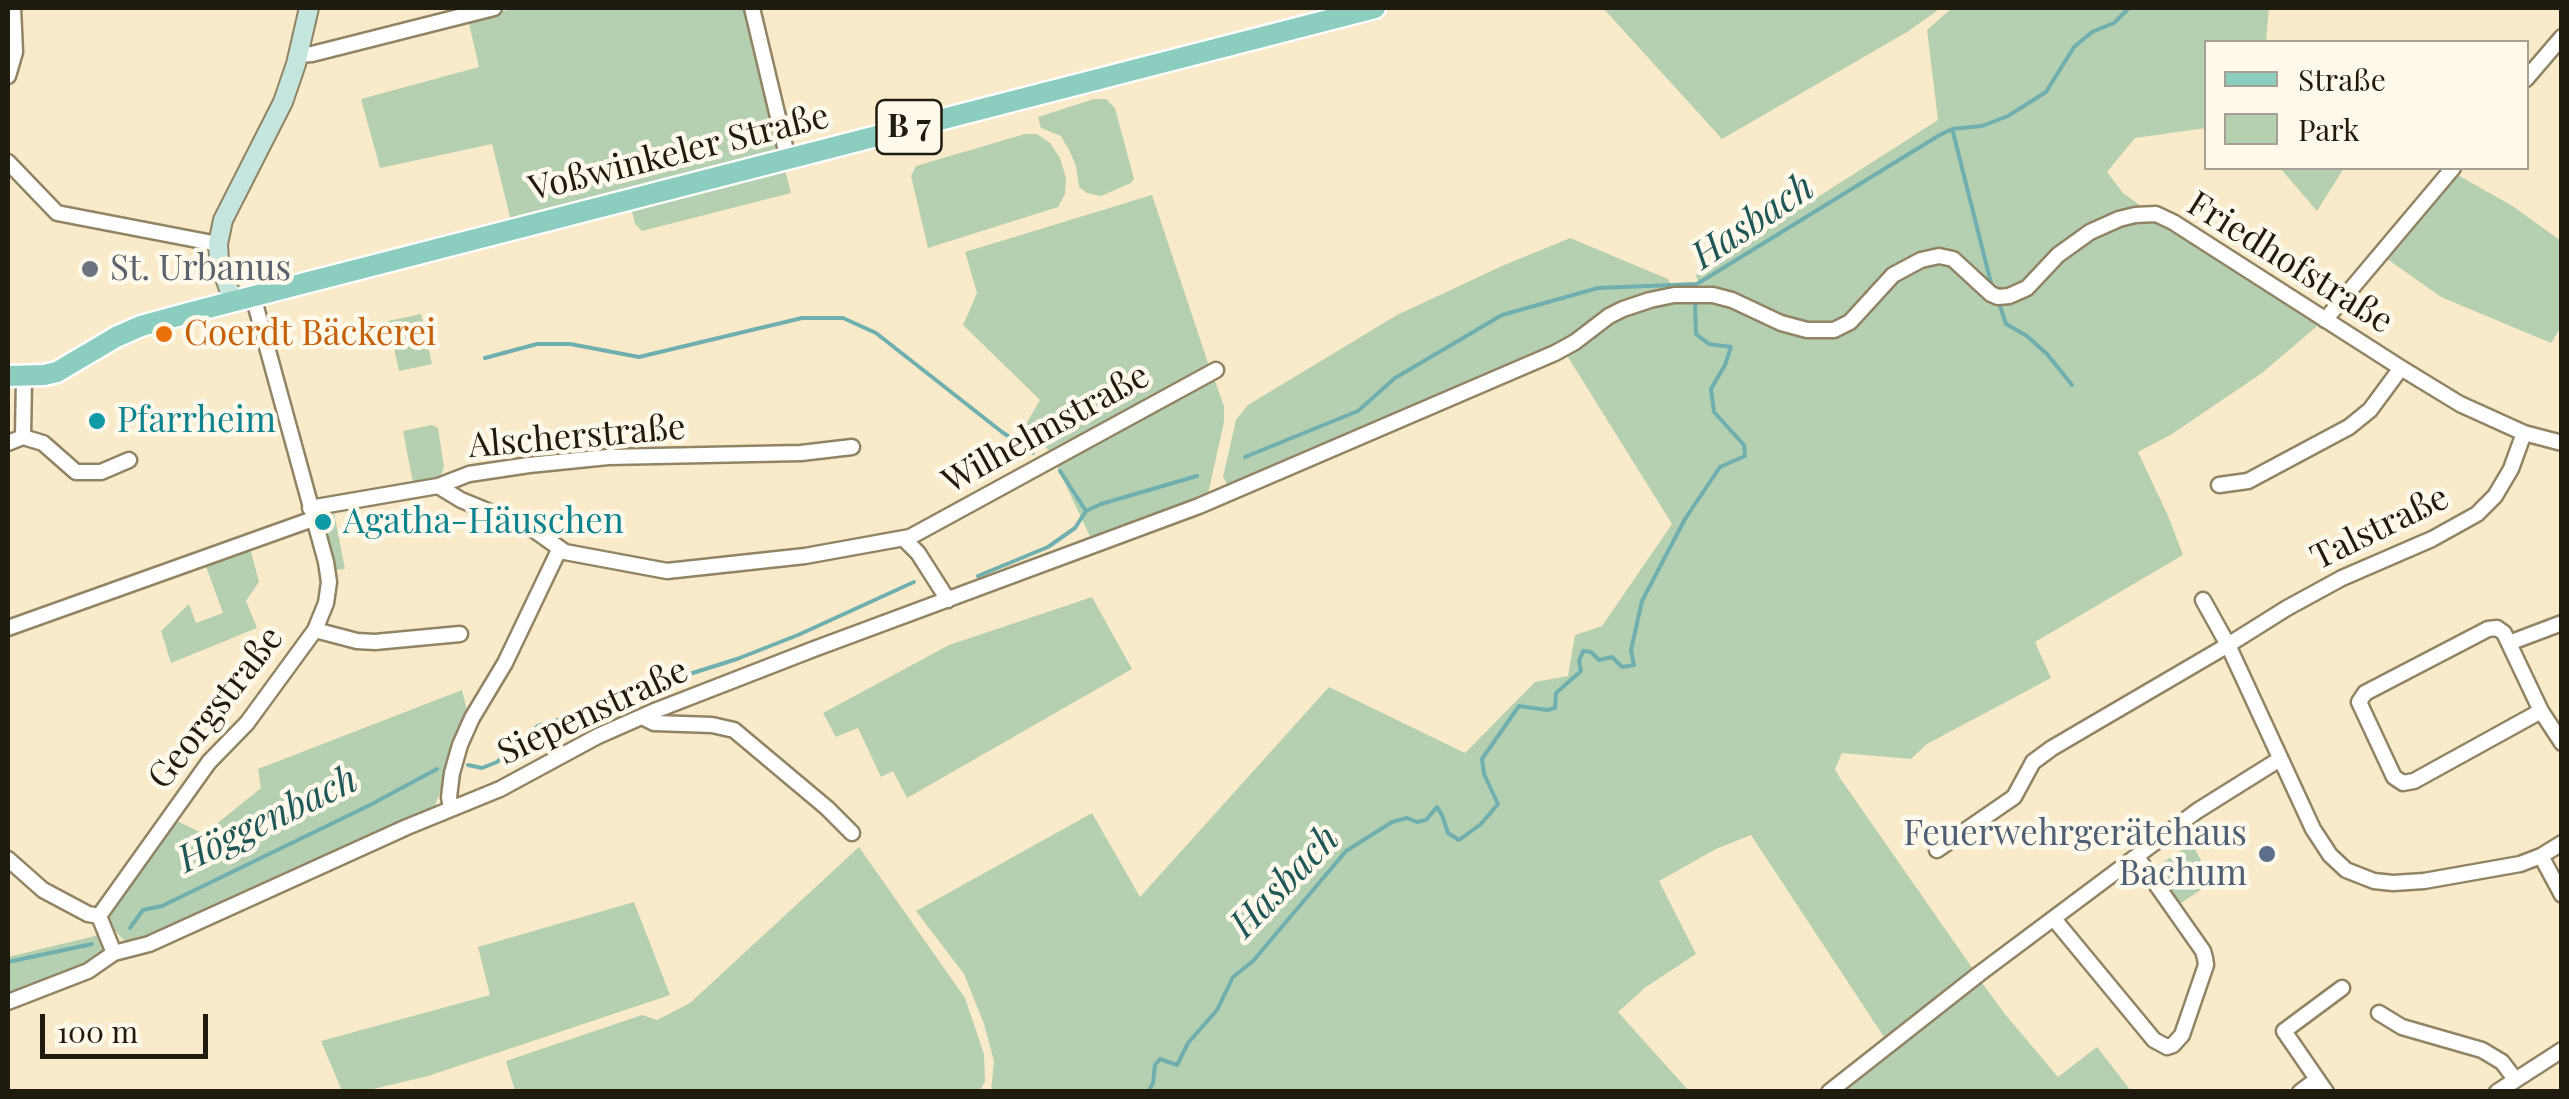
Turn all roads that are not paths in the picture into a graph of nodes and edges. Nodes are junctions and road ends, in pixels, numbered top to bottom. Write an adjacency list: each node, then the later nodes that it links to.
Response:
1 (309, 8): 7 (street)
2 (494, 8): 7 (street)
3 (752, 8): 10 (street)
4 (1375, 8): 10 (main road, Voßwinkeler Straße / B 7)
5 (16, 15): 8 (street)
6 (2562, 37): 9 (street)
7 (298, 55): 13 (street)
8 (8, 76)
9 (2529, 76)
10 (788, 159): 14 (main road, Voßwinkeler Straße / B 7)
11 (8, 162): 13 (street)
12 (2451, 170): 15 (street)
13 (218, 244): 14 (street)
14 (243, 298): 19 (main road, Voßwinkeler Straße / B 7); 28 (street, Georgstraße)
15 (2325, 320): 16 (street, Friedhofstraße); 17 (street, Friedhofstraße)
16 (1798, 328): 31 (street, Siepenstraße)
17 (2400, 368): 20 (street, Friedhofstraße); 27 (street)
18 (1216, 370): 29 (street, Wilhelmstraße)
19 (16, 376): 21 (street)
20 (2524, 432): 23 (street, Friedhofstraße); 38 (street, Talstraße)
21 (23, 437): 22 (street); 25 (street)
22 (8, 442)
23 (2562, 443)
24 (852, 447): 26 (street, Alscherstraße)
25 (129, 460)
26 (438, 486): 28 (street, Alscherstraße); 30 (street, Wilhelmstraße)
27 (2219, 486)
28 (312, 513): 34 (street, Alscherstraße); 35 (street, Georgstraße)
29 (904, 539): 30 (street, Wilhelmstraße); 31 (street)
30 (559, 550): 43 (street)
31 (948, 600): 40 (street, Siepenstraße)
32 (2203, 600): 38 (street)
33 (2562, 623): 37 (street)
34 (8, 628)
35 (315, 630): 36 (street); 51 (street, Georgstraße)
36 (460, 634)
37 (2509, 643): 39 (street); 39 (street)
38 (2228, 646): 42 (street); 46 (street, Talstraße)
39 (2542, 712): 41 (street)
40 (642, 717): 43 (street, Siepenstraße); 44 (street)
41 (2562, 743)
42 (2280, 760): 47 (street); 48 (street)
43 (451, 808): 53 (street, Siepenstraße)
44 (852, 833)
45 (2562, 843): 47 (street)
46 (1937, 850)
47 (2541, 856): 50 (street)
48 (2137, 858): 52 (street); 52 (street)
49 (8, 859): 51 (street)
50 (2562, 895)
51 (99, 916): 53 (street)
52 (2054, 919): 60 (street)
53 (114, 953): 55 (street, Siepenstraße)
54 (2342, 988): 59 (street)
55 (8, 1002)
56 (2379, 1013): 58 (street)
57 (2562, 1050): 58 (street)
58 (2515, 1079): 62 (street)
59 (2321, 1085): 61 (street)
60 (1829, 1092)
61 (2300, 1092)
62 (2498, 1092)

